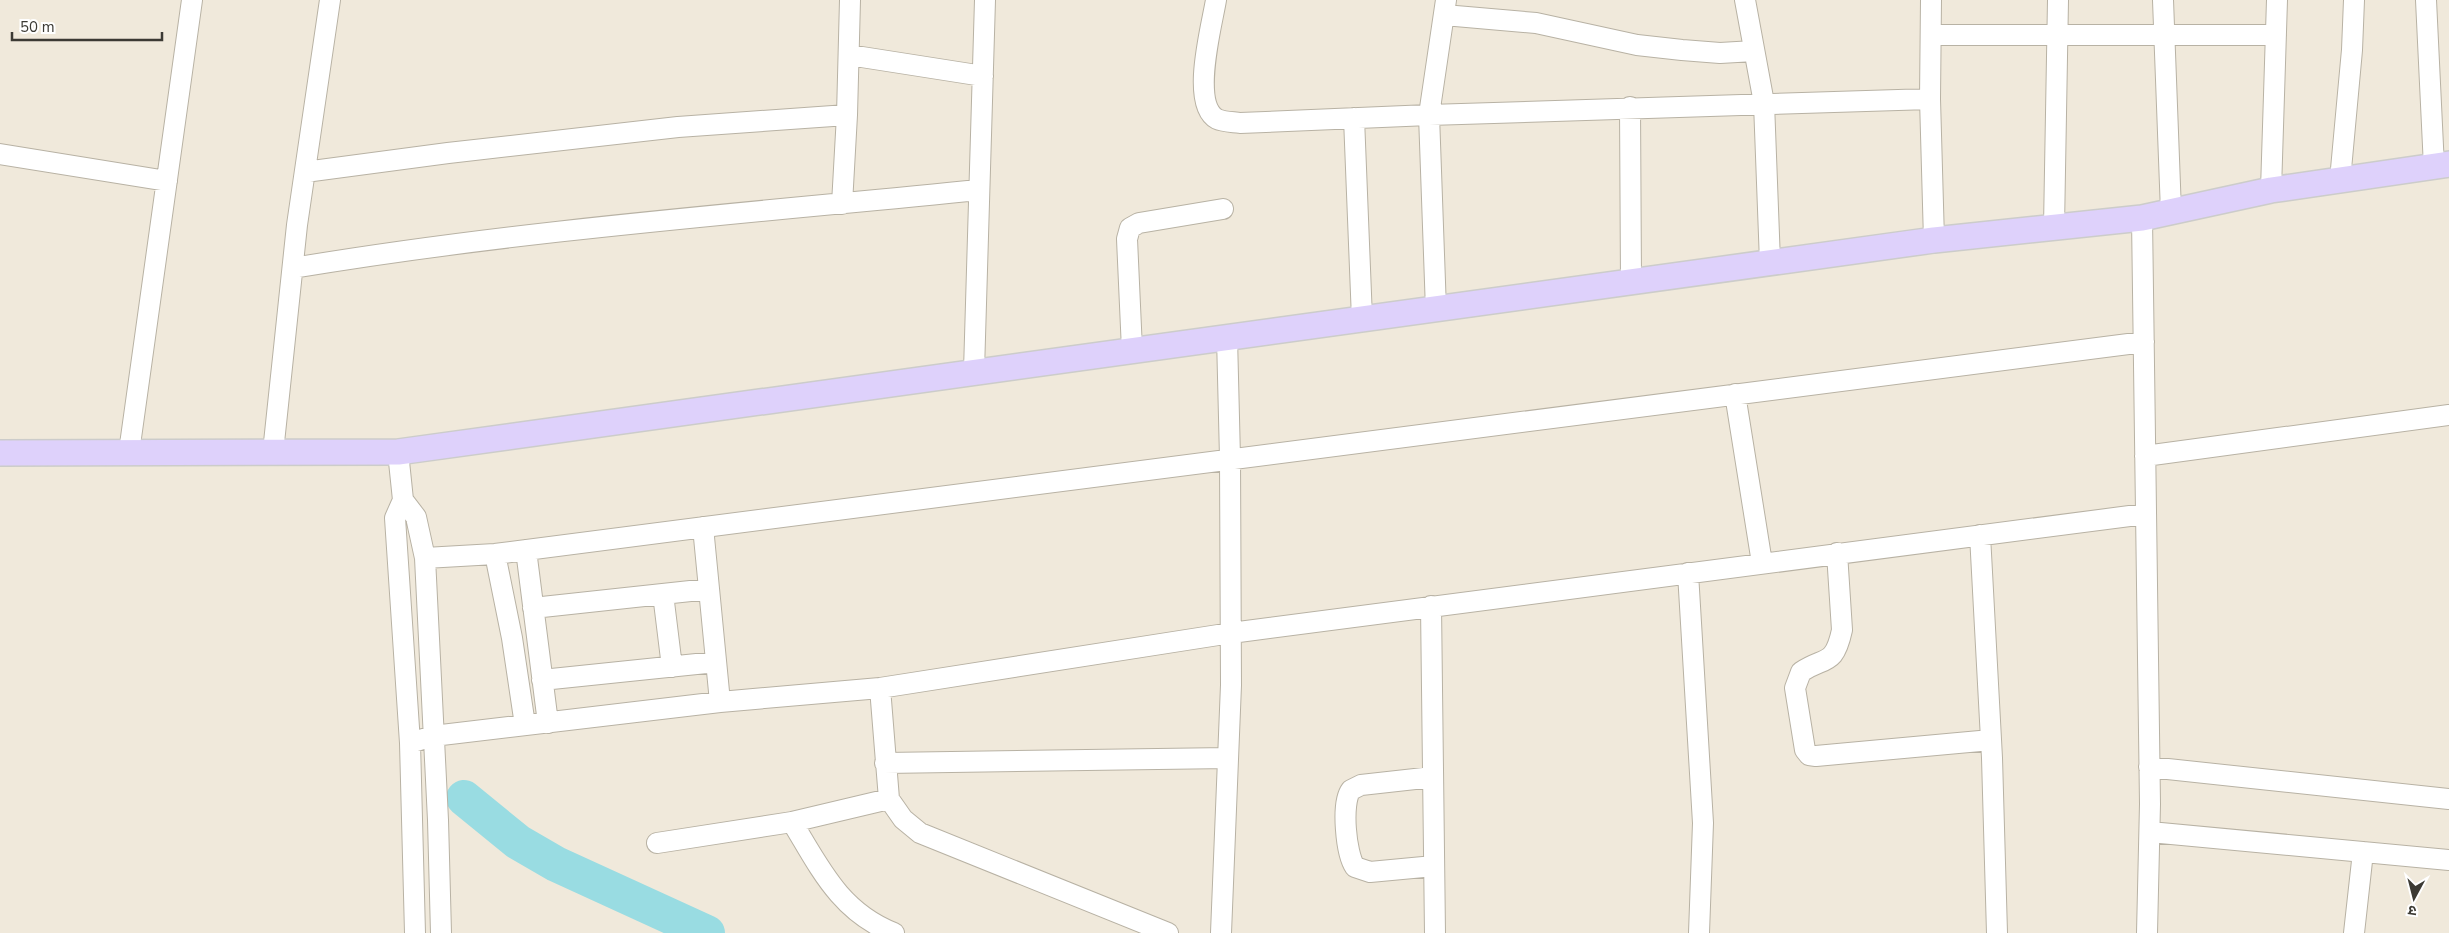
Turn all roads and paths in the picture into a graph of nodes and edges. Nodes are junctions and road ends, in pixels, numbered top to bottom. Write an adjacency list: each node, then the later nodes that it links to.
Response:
1 (192, 0): 31 (street)
2 (330, 0): 29 (street)
3 (850, 0): 19 (street)
4 (985, 0): 20 (street)
5 (1216, 0): 26 (street)
6 (1745, 0): 18 (street)
7 (1932, 0): 14 (street)
8 (2058, 0): 16 (street)
9 (2163, 0): 17 (street)
10 (2277, 0): 15 (street)
11 (2354, 0): 30 (street)
12 (2426, 0): 28 (street)
13 (1445, 7): 18 (street); 24 (street)
14 (1931, 35): 16 (street); 21 (street)
15 (2276, 35): 17 (street); 33 (street)
16 (2057, 36): 17 (street); 38 (street)
17 (2164, 36): 36 (street)
18 (1754, 51): 22 (street)
19 (849, 55): 20 (street); 25 (street)
20 (983, 76): 32 (street)
21 (1930, 99): 22 (street); 39 (street)
22 (1764, 103): 23 (street); 40 (street)
23 (1630, 107): 24 (street); 42 (street)
24 (1429, 114): 26 (street); 43 (street)
25 (848, 116): 29 (street); 34 (street)
26 (1354, 118): 44 (street)
27 (0, 154): 31 (street)
28 (2441, 165): 30 (main road)
29 (305, 172): 41 (street)
30 (2340, 180): 33 (main road)
31 (167, 181): 51 (street)
32 (979, 190): 34 (street); 48 (street)
33 (2272, 190): 36 (main road)
34 (842, 204): 41 (street)
35 (1223, 210): 47 (street)
36 (2171, 212): 37 (main road)
37 (2142, 218): 38 (main road); 46 (street)
38 (2054, 227): 39 (main road)
39 (1934, 240): 40 (main road)
40 (1770, 262): 42 (main road)
41 (292, 268): 52 (street)
42 (1630, 282): 43 (main road)
43 (1436, 310): 44 (main road)
44 (1362, 319): 45 (main road)
45 (1227, 337): 47 (main road); 56 (street)
46 (2144, 342): 49 (street); 55 (street)
47 (1132, 350): 48 (main road)
48 (974, 371): 53 (main road)
49 (1735, 394): 56 (street); 65 (street)
50 (2449, 415): 55 (street)
51 (129, 452): 52 (main road); 54 (main road)
52 (273, 452): 53 (main road)
53 (398, 452): 57 (street)
54 (0, 453)
55 (2145, 456): 58 (street)
56 (1230, 458): 59 (street); 71 (street)
57 (403, 500): 64 (street); 81 (street)
58 (2145, 514): 60 (street); 84 (street)
59 (703, 527): 61 (street); 67 (street)
60 (1980, 535): 62 (street); 80 (street)
61 (526, 550): 63 (street); 70 (street)
62 (1837, 553): 65 (street); 80 (street)
63 (495, 554): 64 (street); 78 (street)
64 (426, 558): 79 (street)
65 (1762, 563): 66 (street)
66 (1688, 573): 69 (street); 101 (street)
67 (709, 589): 68 (street); 72 (street)
68 (664, 594): 70 (street); 73 (street)
69 (1431, 606): 71 (street); 85 (street)
70 (533, 608): 74 (street)
71 (1231, 633): 75 (street); 82 (street)
72 (716, 662): 73 (street); 76 (street)
73 (672, 667): 74 (street)
74 (542, 680): 77 (street)
75 (880, 688): 76 (street); 83 (street)
76 (720, 702): 77 (street)
77 (548, 723): 78 (street)
78 (525, 725): 79 (street)
79 (433, 736): 81 (street); 96 (street)
80 (1991, 740): 102 (street)
81 (410, 742): 95 (street)
82 (1228, 758): 83 (street); 99 (street)
83 (885, 763): 86 (street)
84 (2149, 767): 87 (street); 89 (street)
85 (1434, 778): 93 (street); 93 (street)
86 (889, 799): 88 (street); 94 (street)
87 (2449, 799)
88 (792, 822): 90 (street); 97 (street)
89 (2150, 832): 91 (street); 103 (street)
90 (657, 843)
91 (2364, 852): 92 (street); 104 (street)
92 (2449, 860)
93 (1434, 866): 100 (street)
94 (1148, 929): 98 (street)
95 (415, 933)
96 (441, 933)
97 (894, 933)
98 (1168, 933)
99 (1221, 933)
100 (1436, 933)
101 (1699, 933)
102 (1997, 933)
103 (2147, 933)
104 (2354, 933)

